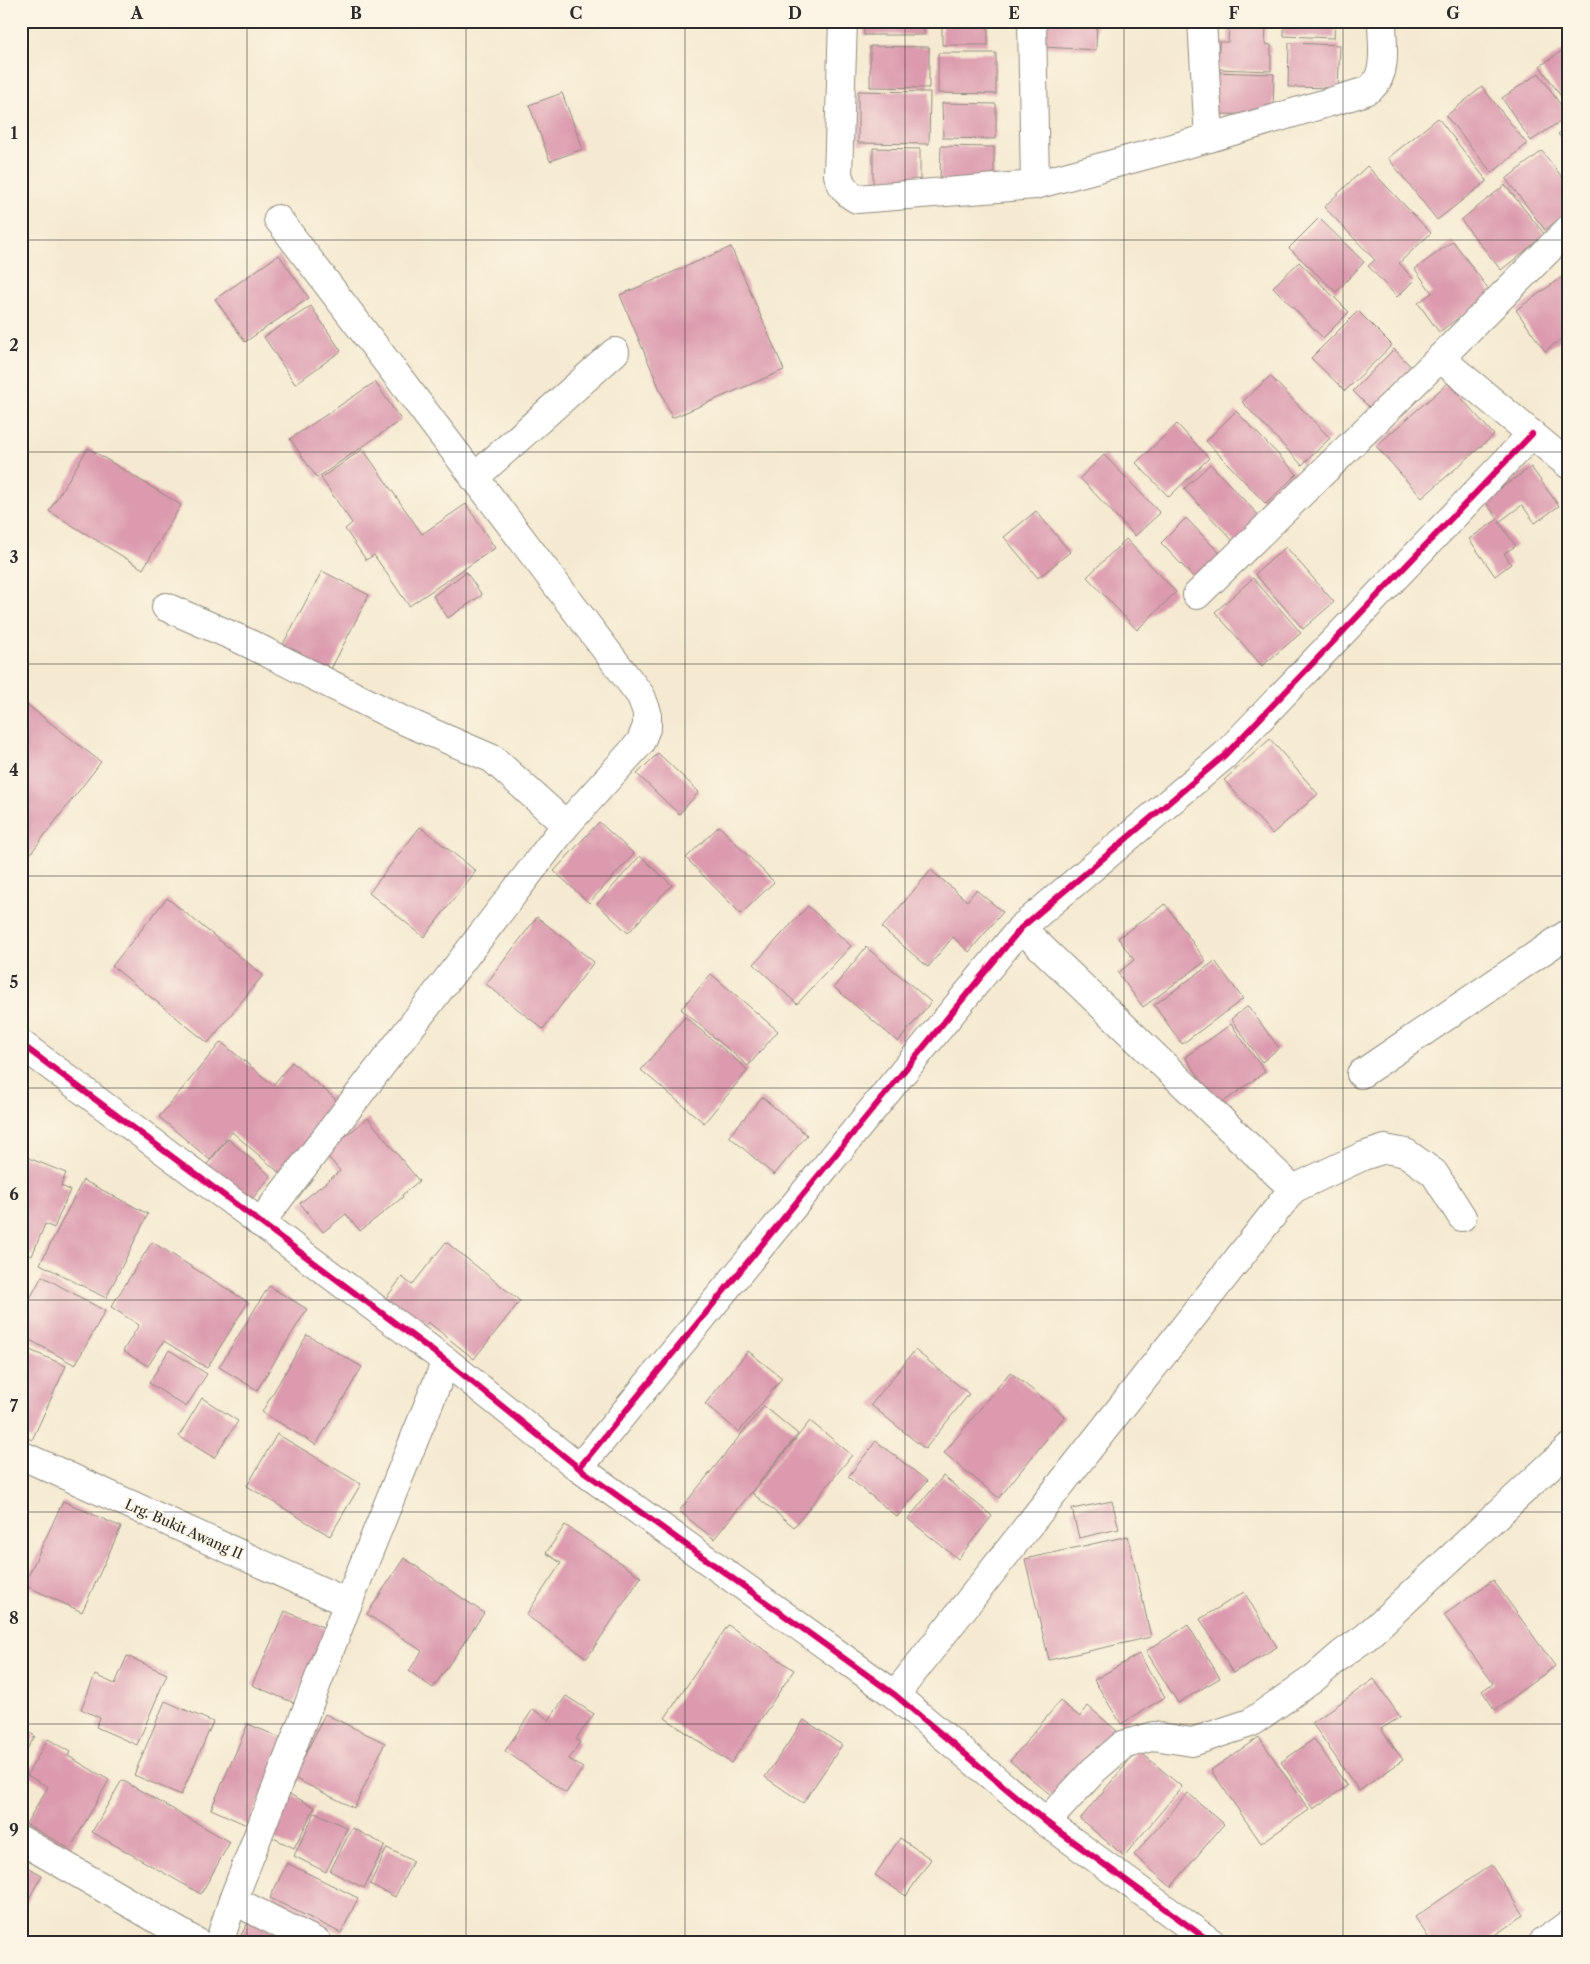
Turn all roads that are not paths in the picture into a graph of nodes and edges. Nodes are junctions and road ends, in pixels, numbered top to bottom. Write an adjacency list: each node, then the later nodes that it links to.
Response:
1 (843, 21): 6 (street)
2 (1032, 21): 6 (street)
3 (1202, 21): 5 (street)
4 (1382, 21): 5 (street)
5 (1209, 138): 6 (street)
6 (1035, 185)
7 (278, 219): 13 (street)
8 (1569, 229): 10 (street)
9 (615, 352): 13 (street)
10 (1440, 358): 11 (street); 14 (street)
11 (1532, 434): 12 (street); 17 (street)
12 (1569, 465)
13 (474, 478): 16 (street)
14 (1198, 595)
15 (166, 607): 16 (street)
16 (566, 825): 23 (street)
17 (1022, 928): 21 (street); 27 (street)
18 (1569, 932): 20 (street)
19 (21, 1044): 23 (street)
20 (1361, 1074)
21 (1293, 1189): 22 (street); 29 (street)
22 (1462, 1217)
23 (260, 1223): 24 (street)
24 (446, 1361): 27 (street); 28 (street)
25 (1569, 1448): 30 (street)
26 (21, 1456): 28 (street, Lrg. Bukit Awang II)
27 (579, 1468): 29 (street)
28 (348, 1603): 32 (street)
29 (894, 1694): 30 (street)
30 (1046, 1822): 37 (street)
31 (21, 1840): 34 (street)
32 (233, 1900): 35 (street); 36 (street)
33 (1569, 1924): 38 (street)
34 (198, 1943)
35 (218, 1943)
36 (318, 1943)
37 (1212, 1943)
38 (1542, 1943)

